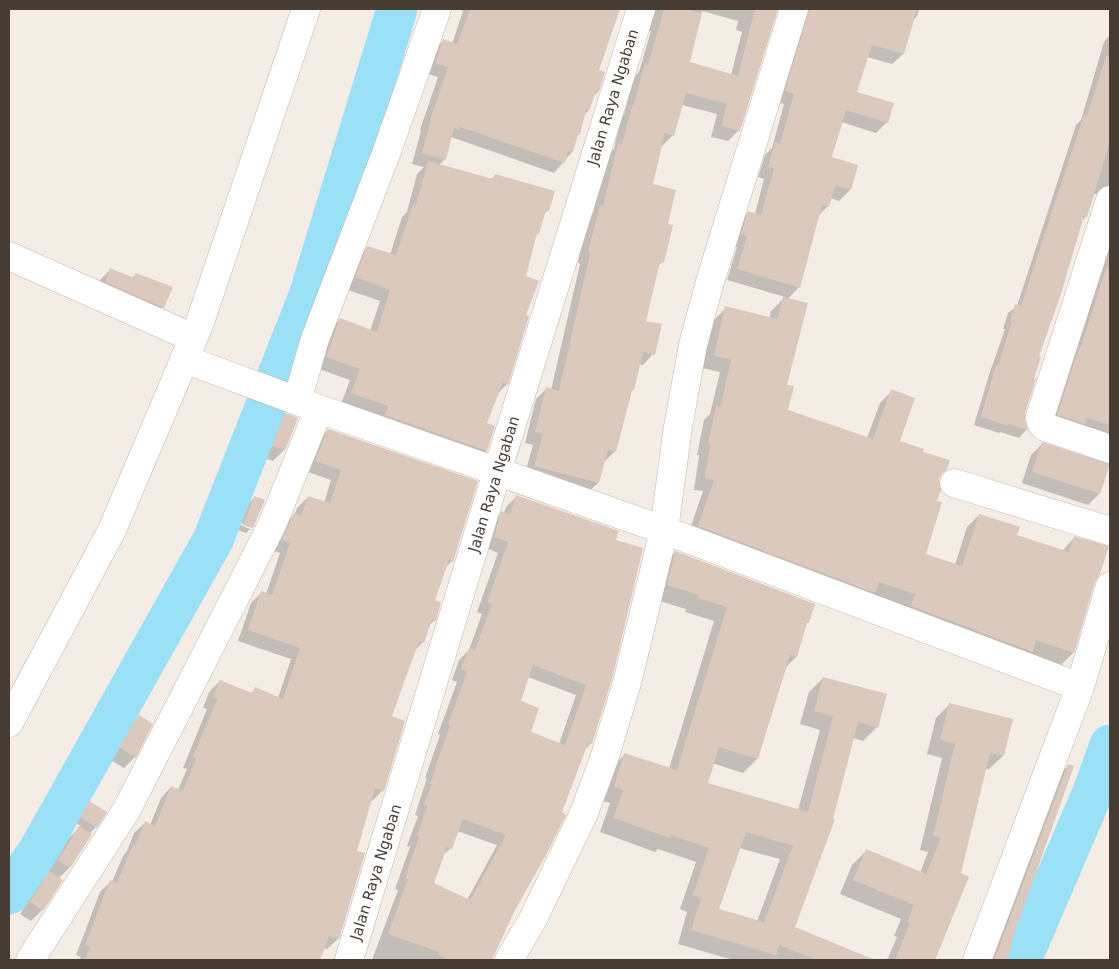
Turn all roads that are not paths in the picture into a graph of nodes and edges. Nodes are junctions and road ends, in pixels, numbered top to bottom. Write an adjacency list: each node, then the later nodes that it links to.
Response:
1 (306, 9): 7 (street)
2 (437, 9): 8 (street)
3 (641, 9): 10 (street, Jalan Raya Ngaban)
4 (794, 9): 12 (street)
5 (1110, 200): 9 (street)
6 (9, 256): 7 (street)
7 (189, 348): 8 (street); 16 (street)
8 (301, 402): 10 (street); 17 (street)
9 (1110, 449)
10 (497, 472): 12 (street); 18 (street, Jalan Raya Ngaban)
11 (954, 484): 13 (street)
12 (664, 530): 15 (street); 19 (street)
13 (1110, 531)
14 (1110, 586): 15 (street)
15 (1080, 687): 20 (street)
16 (9, 723)
17 (30, 960)
18 (349, 960)
19 (509, 960)
20 (977, 960)

